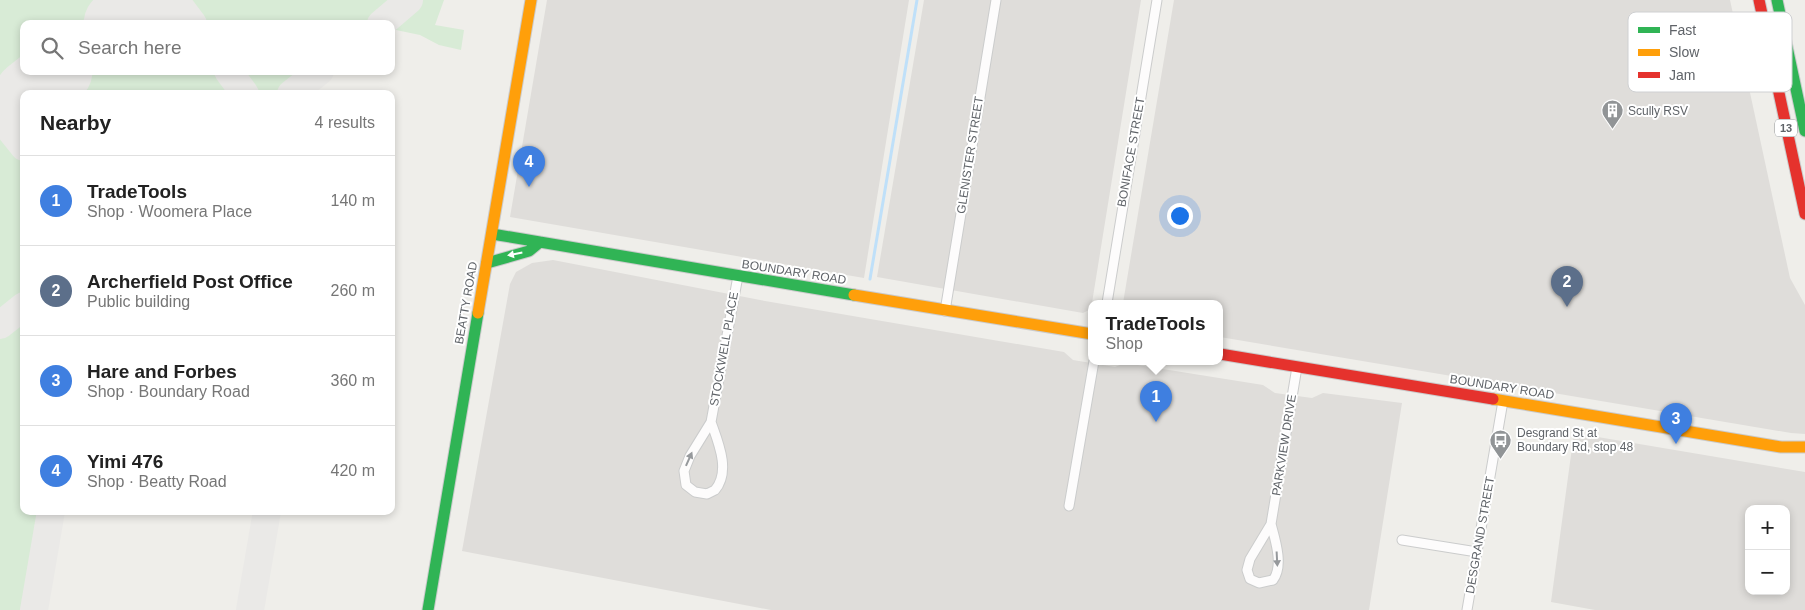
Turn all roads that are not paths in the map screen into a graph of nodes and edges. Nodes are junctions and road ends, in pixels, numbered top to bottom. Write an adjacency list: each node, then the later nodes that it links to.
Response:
1 (531, 0): 8 (main road, BEATTY ROAD)
2 (996, 0): 13 (street, GLENISTER STREET)
3 (1157, 0): 12 (street, BONIFACE STREET)
4 (1792, 70): 6 (main road, 13)
5 (1779, 92): 7 (main road, 13)
6 (1805, 131)
7 (1805, 214)
8 (492, 234): 9 (main road, BOUNDARY ROAD); 10 (main road, BEATTY ROAD)
9 (540, 242): 10 (main road, one-way to 10); 11 (main road, BOUNDARY ROAD)
10 (487, 262): 27 (main road, BEATTY ROAD)
11 (738, 276): 13 (main road, BOUNDARY ROAD); 19 (street, STOCKWELL PLACE)
12 (1107, 300)
13 (945, 311): 14 (main road, BOUNDARY ROAD)
14 (1088, 333)
15 (1223, 355): 17 (main road, BOUNDARY ROAD)
16 (1093, 365): 23 (street)
17 (1297, 367): 18 (main road, BOUNDARY ROAD); 24 (street, PARKVIEW DRIVE)
18 (1503, 401): 20 (main road, BOUNDARY ROAD); 26 (street, DESGRAND STREET)
19 (711, 422): 19 (street, STOCKWELL PLACE, one-way to 19)
20 (1781, 447): 21 (main road, BOUNDARY ROAD); 22 (main road, BOUNDARY ROAD)
21 (1805, 447)
22 (1805, 457)
23 (1069, 506)
24 (1271, 524): 24 (street, PARKVIEW DRIVE, one-way to 24)
25 (1402, 540): 26 (street)
26 (1477, 552): 28 (street, DESGRAND STREET)
27 (428, 610)
28 (1466, 610)

